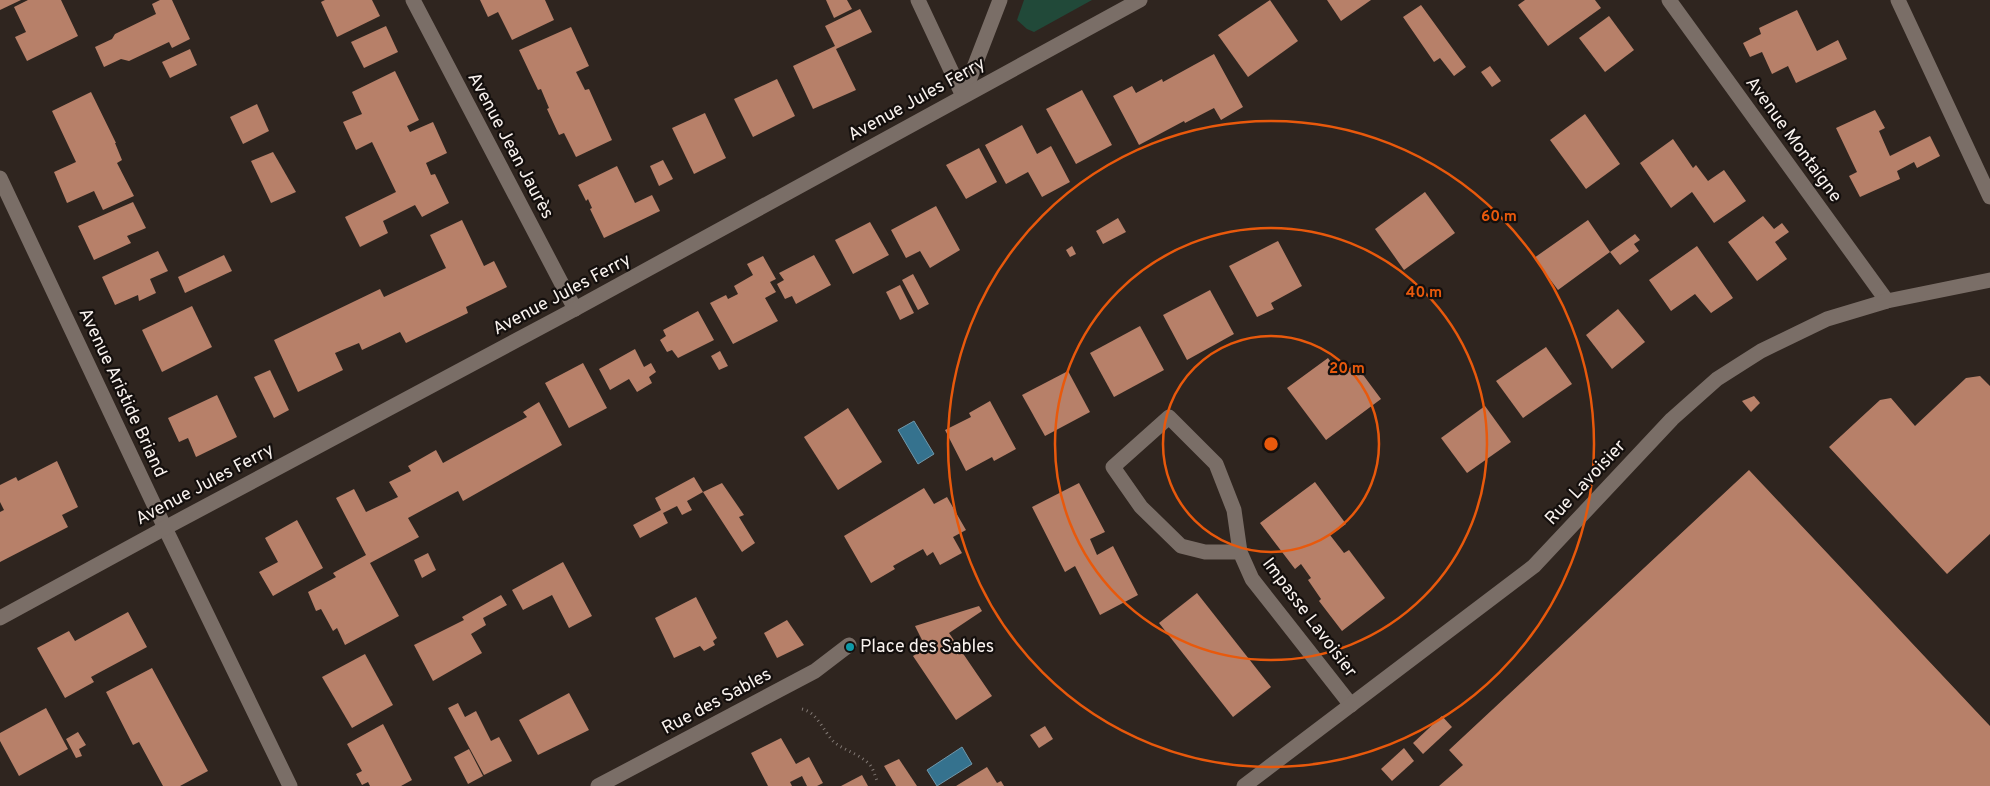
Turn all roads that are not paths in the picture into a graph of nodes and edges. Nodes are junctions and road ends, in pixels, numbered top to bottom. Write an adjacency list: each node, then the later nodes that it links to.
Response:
1 (412, 0): 12 (street, Avenue Jean Jaurès)
2 (918, 0): 7 (street)
3 (1000, 0): 7 (street)
4 (1140, 0): 7 (street, Avenue Jules Ferry)
5 (1669, 0): 11 (street, Avenue Montaigne)
6 (1898, 0): 9 (street)
7 (964, 96): 12 (street, Avenue Jules Ferry)
8 (0, 178): 13 (street, Avenue Aristide Briand)
9 (1990, 197)
10 (1990, 280): 11 (street, Rue Lavoisier)
11 (1887, 301): 17 (street, Rue Lavoisier)
12 (575, 309): 13 (street, Avenue Jules Ferry)
13 (165, 528): 15 (street, Avenue Jules Ferry); 18 (street, Avenue Aristide Briand)
14 (1240, 552): 14 (street, Impasse Lavoisier); 17 (street, Impasse Lavoisier)
15 (0, 618)
16 (849, 644): 19 (street, Rue des Sables)
17 (1351, 705): 20 (street, Rue Lavoisier)
18 (290, 786)
19 (598, 786)
20 (1244, 786)

